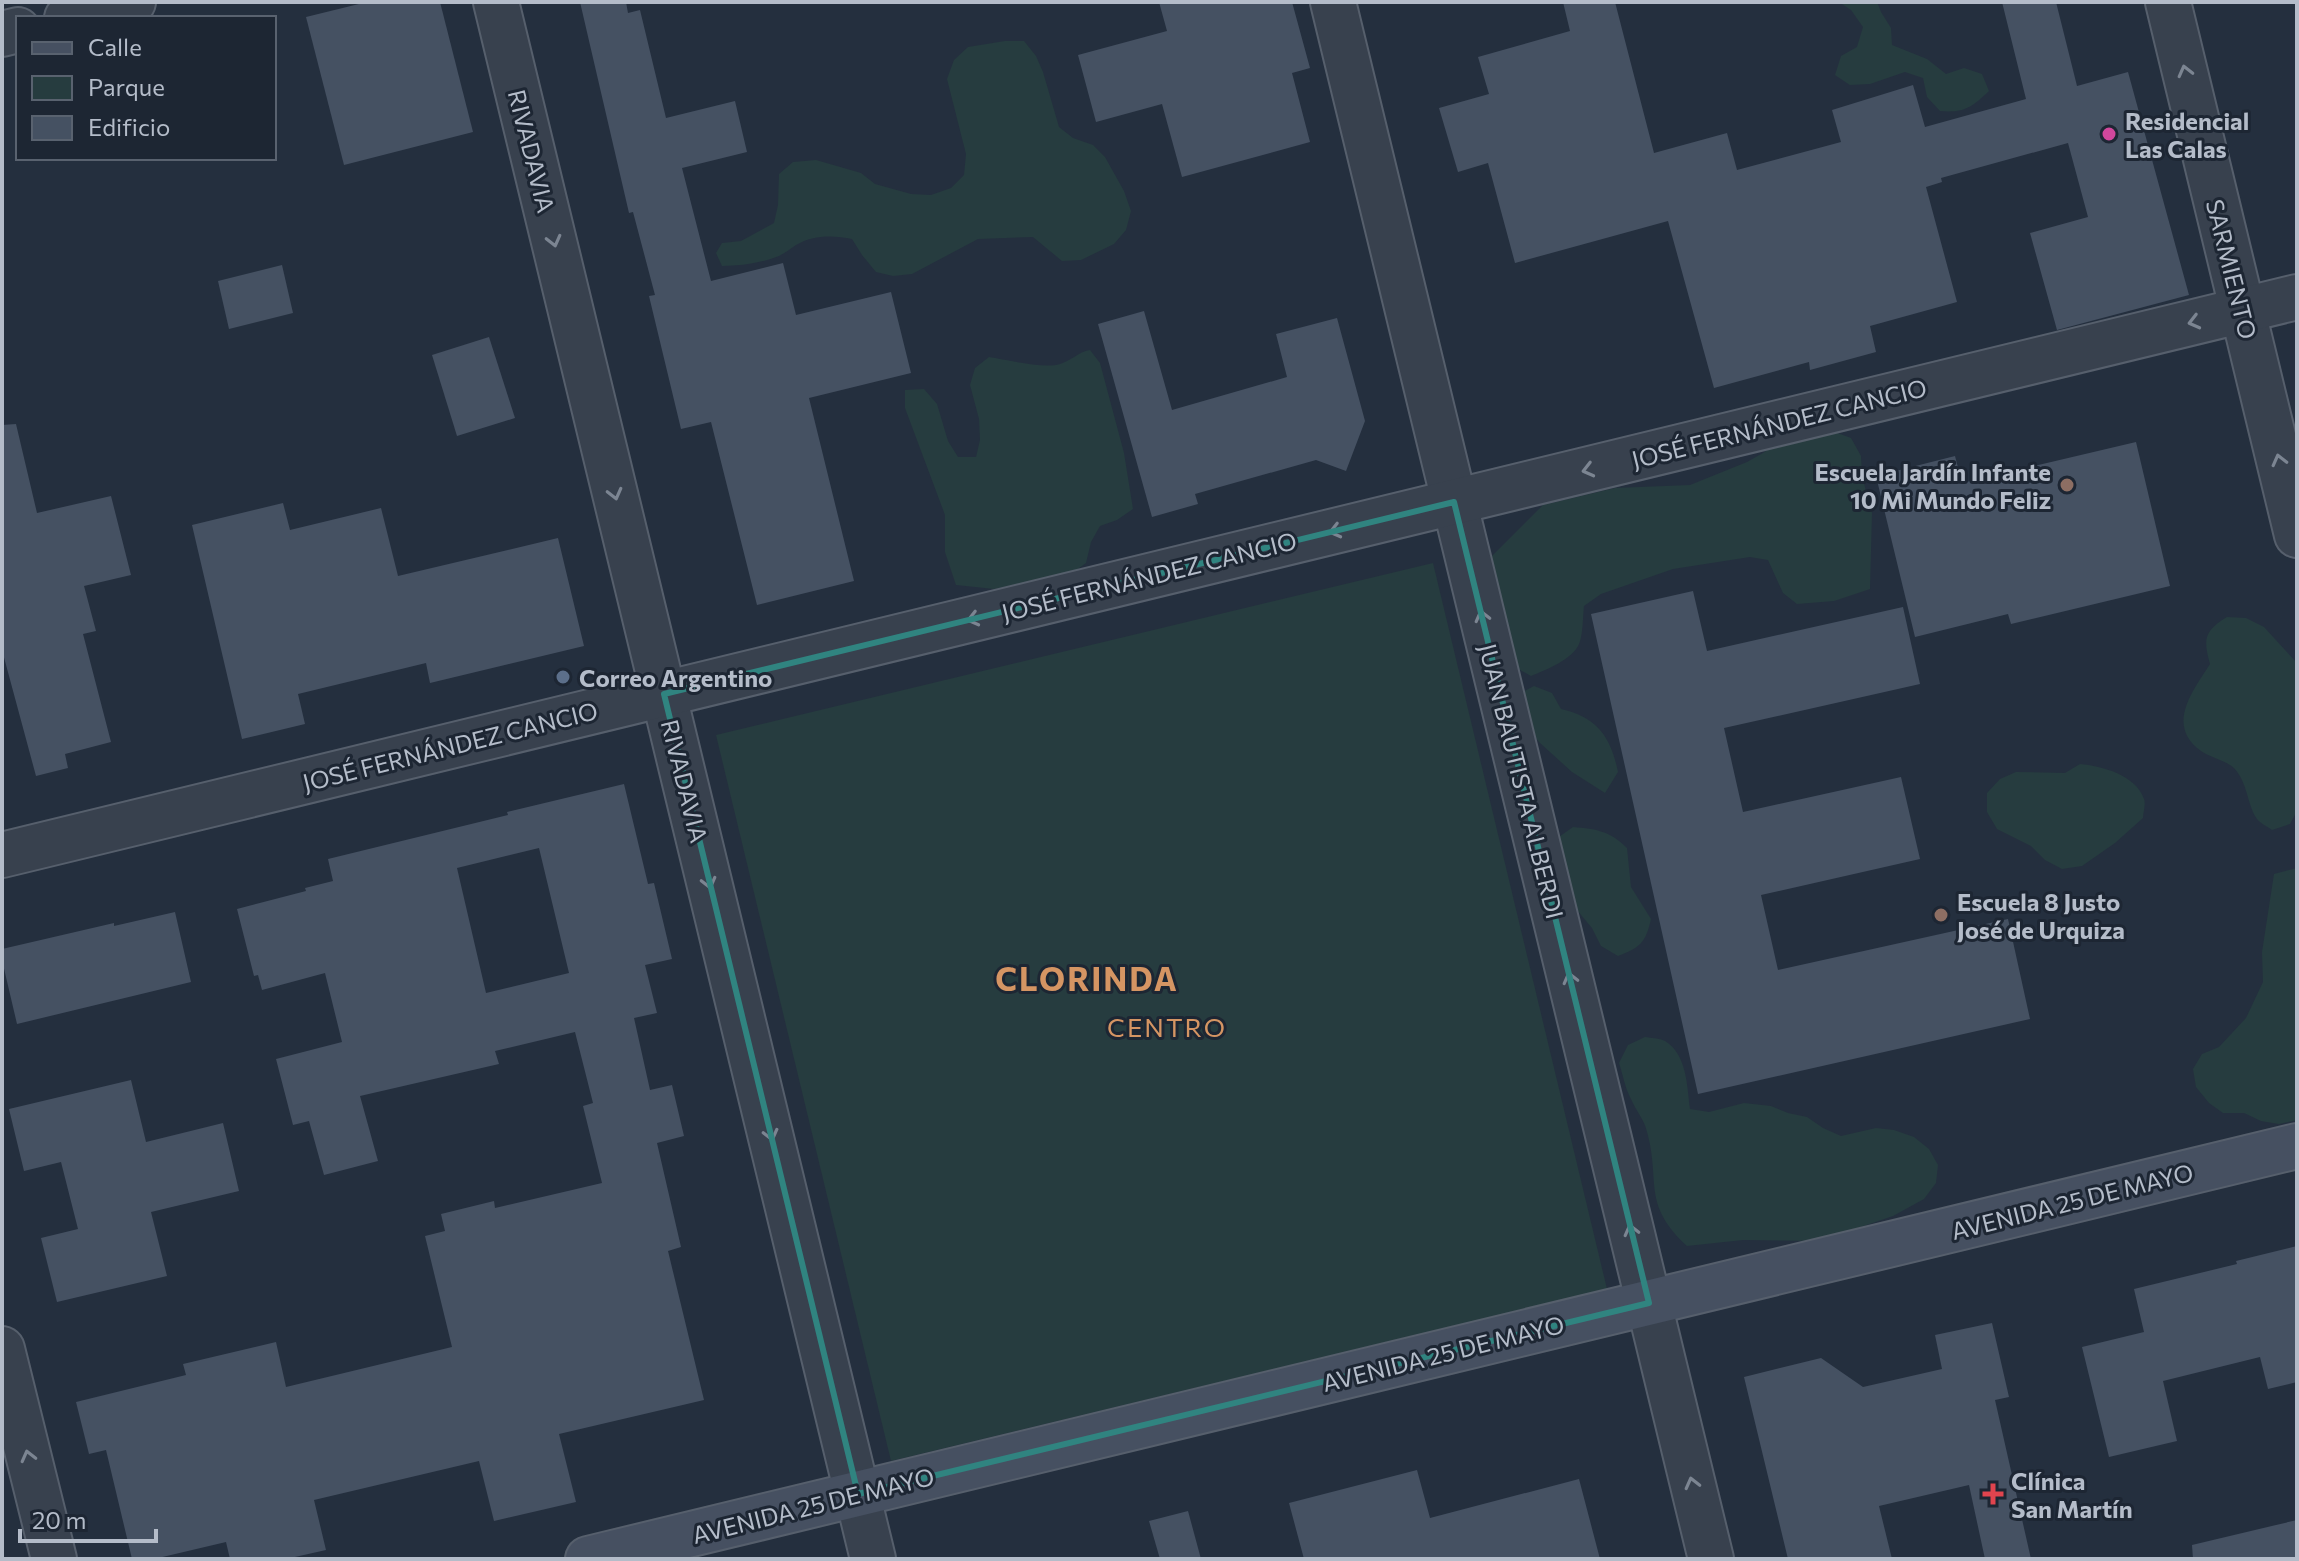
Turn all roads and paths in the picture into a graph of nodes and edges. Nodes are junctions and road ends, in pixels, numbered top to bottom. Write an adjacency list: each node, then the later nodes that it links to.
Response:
1 (133, 2): 5 (street)
2 (496, 2): 10 (street, RIVADAVIA, one-way to 10)
3 (1333, 2): 8 (street, JUAN BAUTISTA ALBERDI)
4 (2168, 2): 7 (street, SARMIENTO, one-way to 4)
5 (75, 16)
6 (2297, 297): 7 (street, JOSÉ FERNÁNDEZ CANCIO)
7 (2243, 311): 8 (street, JOSÉ FERNÁNDEZ CANCIO, one-way to 8); 9 (street, SARMIENTO, one-way to 7)
8 (1454, 502): 10 (street, JOSÉ FERNÁNDEZ CANCIO, one-way to 10); 13 (street, JUAN BAUTISTA ALBERDI, one-way to 8)
9 (2297, 535)
10 (664, 694): 11 (street, JOSÉ FERNÁNDEZ CANCIO); 15 (street, RIVADAVIA, one-way to 15)
11 (2, 855)
12 (2297, 1146): 13 (main road, AVENIDA 25 DE MAYO)
13 (1649, 1303): 15 (main road, AVENIDA 25 DE MAYO); 19 (street, JUAN BAUTISTA ALBERDI, one-way to 13)
14 (2, 1349): 16 (street, one-way to 14)
15 (858, 1494): 17 (main road, AVENIDA 25 DE MAYO); 18 (street, RIVADAVIA)
16 (54, 1559)
17 (588, 1559)
18 (873, 1559)
19 (1711, 1559)

